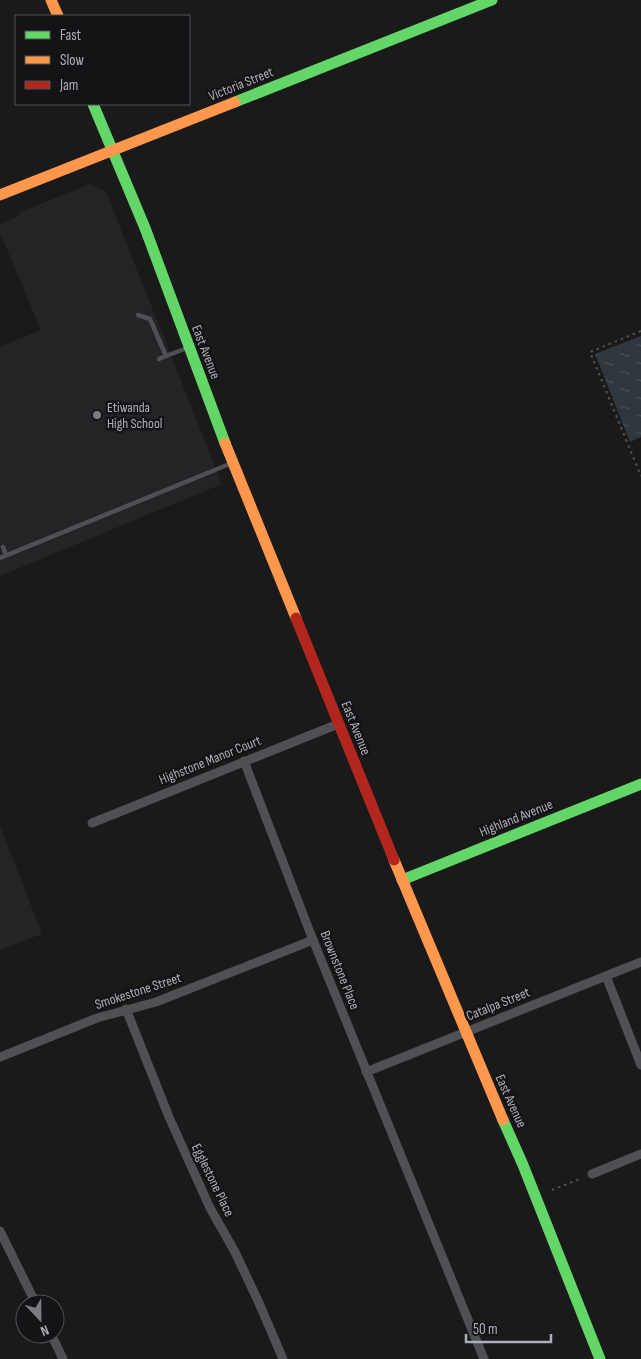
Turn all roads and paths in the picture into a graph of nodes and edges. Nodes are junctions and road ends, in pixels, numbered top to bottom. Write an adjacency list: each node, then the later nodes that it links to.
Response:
1 (51, 0): 3 (main road)
2 (492, 0): 5 (main road, Victoria Street)
3 (58, 15)
4 (93, 105): 5 (main road, East Avenue)
5 (113, 151): 6 (main road, Victoria Street); 9 (main road, East Avenue)
6 (0, 195)
7 (138, 315): 10 (lane)
8 (641, 331): 13 (path)
9 (189, 347): 10 (lane); 12 (main road, East Avenue)
10 (166, 356): 11 (lane)
11 (158, 359)
12 (234, 462): 15 (lane); 17 (main road, East Avenue)
13 (641, 476)
14 (3, 547): 15 (lane)
15 (6, 555): 16 (lane)
16 (0, 558)
17 (338, 724): 18 (street, Highstone Manor Court); 21 (main road, East Avenue)
18 (244, 761): 20 (street, Highstone Manor Court); 22 (street, Brownstone Place)
19 (641, 784): 21 (main road, Highland Avenue)
20 (92, 823)
21 (402, 880): 26 (main road, East Avenue)
22 (313, 940): 25 (street, Smokestone Street); 29 (street, Brownstone Place)
23 (641, 962): 24 (street, Catalpa Street)
24 (606, 976): 26 (street, Catalpa Street); 28 (street)
25 (126, 1009): 27 (street, Smokestone Street); 37 (street, Egglestone Place)
26 (466, 1032): 29 (street, Catalpa Street); 39 (main road, East Avenue)
27 (0, 1057)
28 (641, 1065)
29 (366, 1072): 38 (street, Brownstone Place)
30 (641, 1154): 31 (street)
31 (592, 1174): 32 (path)
32 (552, 1190)
33 (0, 1231): 34 (street)
34 (31, 1294)
35 (56, 1344): 36 (street)
36 (63, 1359)
37 (283, 1359)
38 (484, 1359)
39 (600, 1359)

